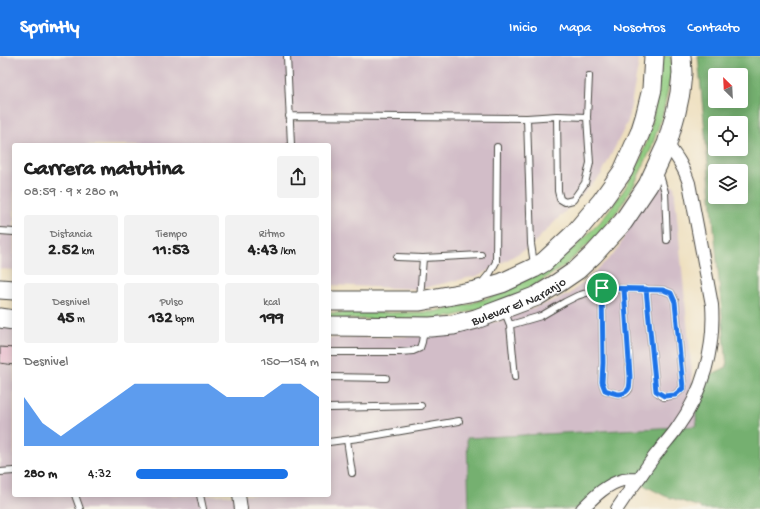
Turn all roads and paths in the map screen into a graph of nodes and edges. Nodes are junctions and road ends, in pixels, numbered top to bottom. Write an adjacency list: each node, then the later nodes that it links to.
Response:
1 (287, 56): 5 (lane)
2 (654, 56): 19 (main road, Bulevar El Naranjo)
3 (681, 56): 10 (main road, Bulevar El Naranjo)
4 (589, 76): 7 (lane)
5 (289, 116): 8 (lane); 9 (lane)
6 (557, 116): 7 (lane); 7 (lane); 8 (lane)
7 (588, 117)
8 (527, 118): 19 (lane)
9 (290, 143)
10 (667, 144): 12 (main road, Bulevar El Naranjo); 45 (street)
11 (497, 147): 25 (lane)
12 (657, 166): 15 (lane); 28 (main road, Bulevar El Naranjo)
13 (0, 232): 14 (lane)
14 (12, 232)
15 (666, 240)
16 (481, 255): 18 (lane)
17 (397, 257): 18 (lane)
18 (423, 258): 27 (lane)
19 (534, 268): 25 (main road, Bulevar El Naranjo)
20 (602, 288): 22 (lane); 22 (lane); 28 (lane)
21 (0, 289): 24 (main road)
22 (624, 289): 23 (lane)
23 (646, 289): 23 (lane)
24 (12, 290)
25 (475, 291): 27 (main road, Bulevar El Naranjo)
26 (331, 301): 27 (main road, Bulevar El Naranjo)
27 (420, 301)
28 (507, 317): 32 (main road, Bulevar El Naranjo); 35 (lane)
29 (0, 318): 30 (main road)
30 (12, 320)
31 (331, 326): 32 (main road, Bulevar El Naranjo)
32 (424, 327): 33 (lane)
33 (331, 352)
34 (331, 377): 36 (lane)
35 (515, 377)
36 (386, 378)
37 (421, 406): 38 (lane)
38 (331, 408)
39 (459, 421): 40 (lane)
40 (347, 440): 41 (lane); 44 (lane)
41 (331, 442)
42 (12, 471): 43 (lane)
43 (0, 472)
44 (352, 473)
45 (638, 479): 52 (street); 53 (street)
46 (76, 497): 49 (lane)
47 (200, 497): 50 (lane)
48 (239, 497): 51 (street)
49 (80, 509)
50 (203, 509)
51 (241, 509)
52 (582, 509)
53 (617, 509)

